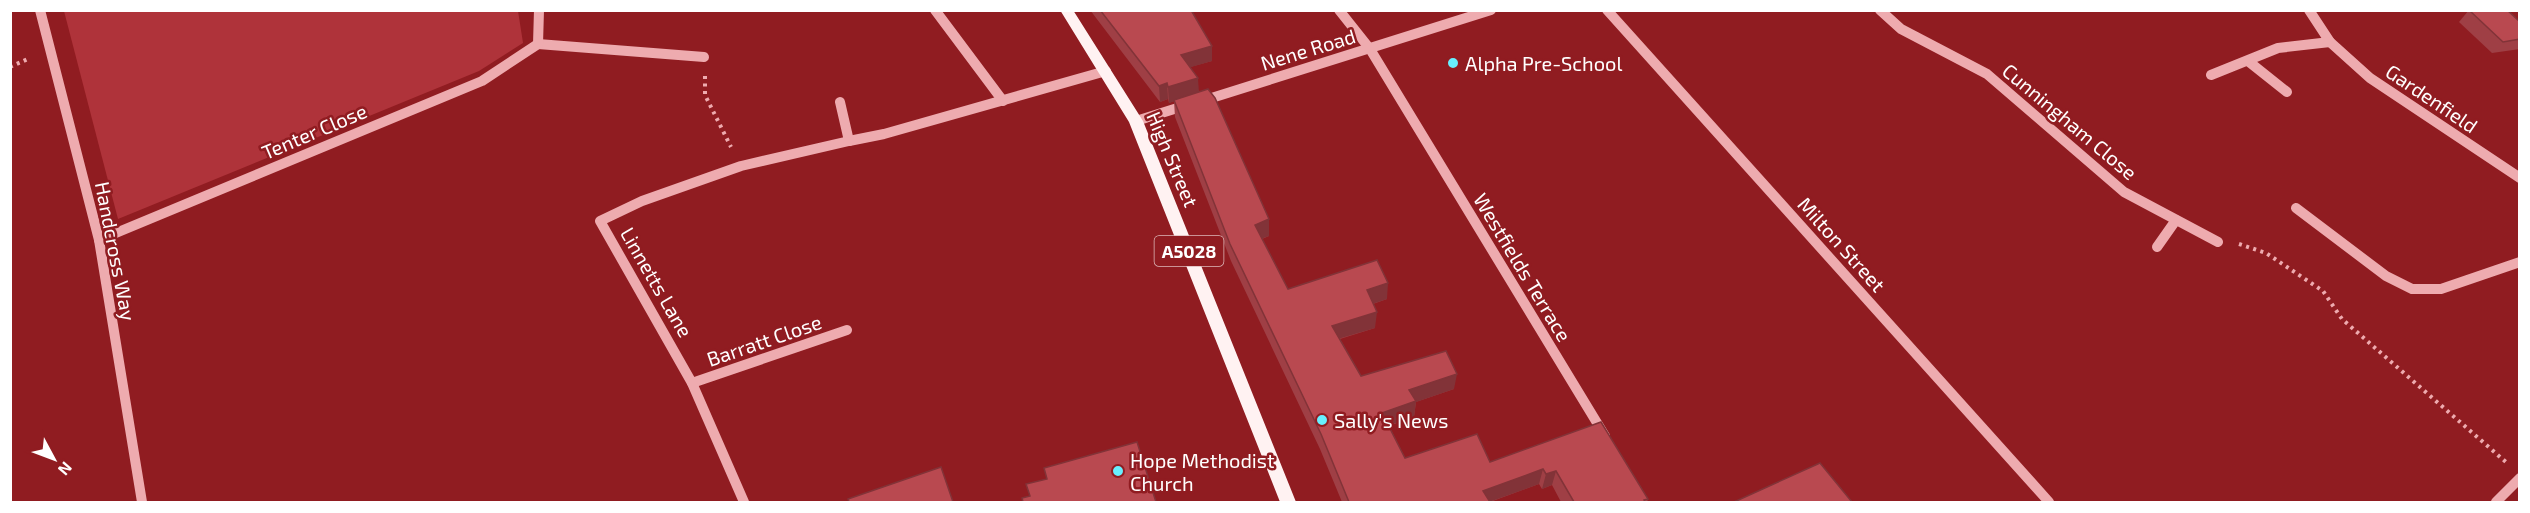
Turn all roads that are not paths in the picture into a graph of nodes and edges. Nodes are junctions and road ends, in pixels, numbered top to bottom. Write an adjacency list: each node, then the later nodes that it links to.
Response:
1 (40, 10): 25 (street, Handcross Way)
2 (539, 10): 11 (street)
3 (936, 10): 18 (street)
4 (1066, 10): 15 (main road, High Street / A5028)
5 (1339, 10): 12 (street, Westfields Terrace)
6 (1491, 10): 12 (street, Nene Road)
7 (1607, 10): 36 (street, Milton Street)
8 (1880, 10): 24 (street, Cunningham Close)
9 (2309, 10): 10 (street, Gardenfield)
10 (2330, 42): 14 (street); 22 (street, Gardenfield)
11 (538, 44): 13 (street); 25 (street, Tenter Close)
12 (1370, 49): 20 (street, Nene Road); 31 (street, Westfields Terrace)
13 (704, 57)
14 (2248, 61): 16 (street); 17 (street)
15 (1106, 70): 18 (street, Linnetts Lane); 20 (main road, High Street / A5028)
16 (2211, 75)
17 (2287, 92)
18 (1003, 101): 21 (street, Linnetts Lane)
19 (840, 102): 21 (street)
20 (1136, 121): 35 (main road, High Street / A5028)
21 (849, 141): 30 (street, Linnetts Lane)
22 (2520, 178)
23 (2296, 208): 28 (street)
24 (2176, 220): 26 (street, Cunningham Close); 27 (street)
25 (99, 240): 33 (street, Handcross Way)
26 (2218, 242)
27 (2157, 246)
28 (2520, 262)
29 (847, 330): 30 (street, Barratt Close)
30 (692, 383): 34 (street, Linnetts Lane)
31 (1609, 442)
32 (2520, 478): 37 (street)
33 (142, 502)
34 (744, 502)
35 (1288, 502)
36 (2049, 502)
37 (2496, 502)

